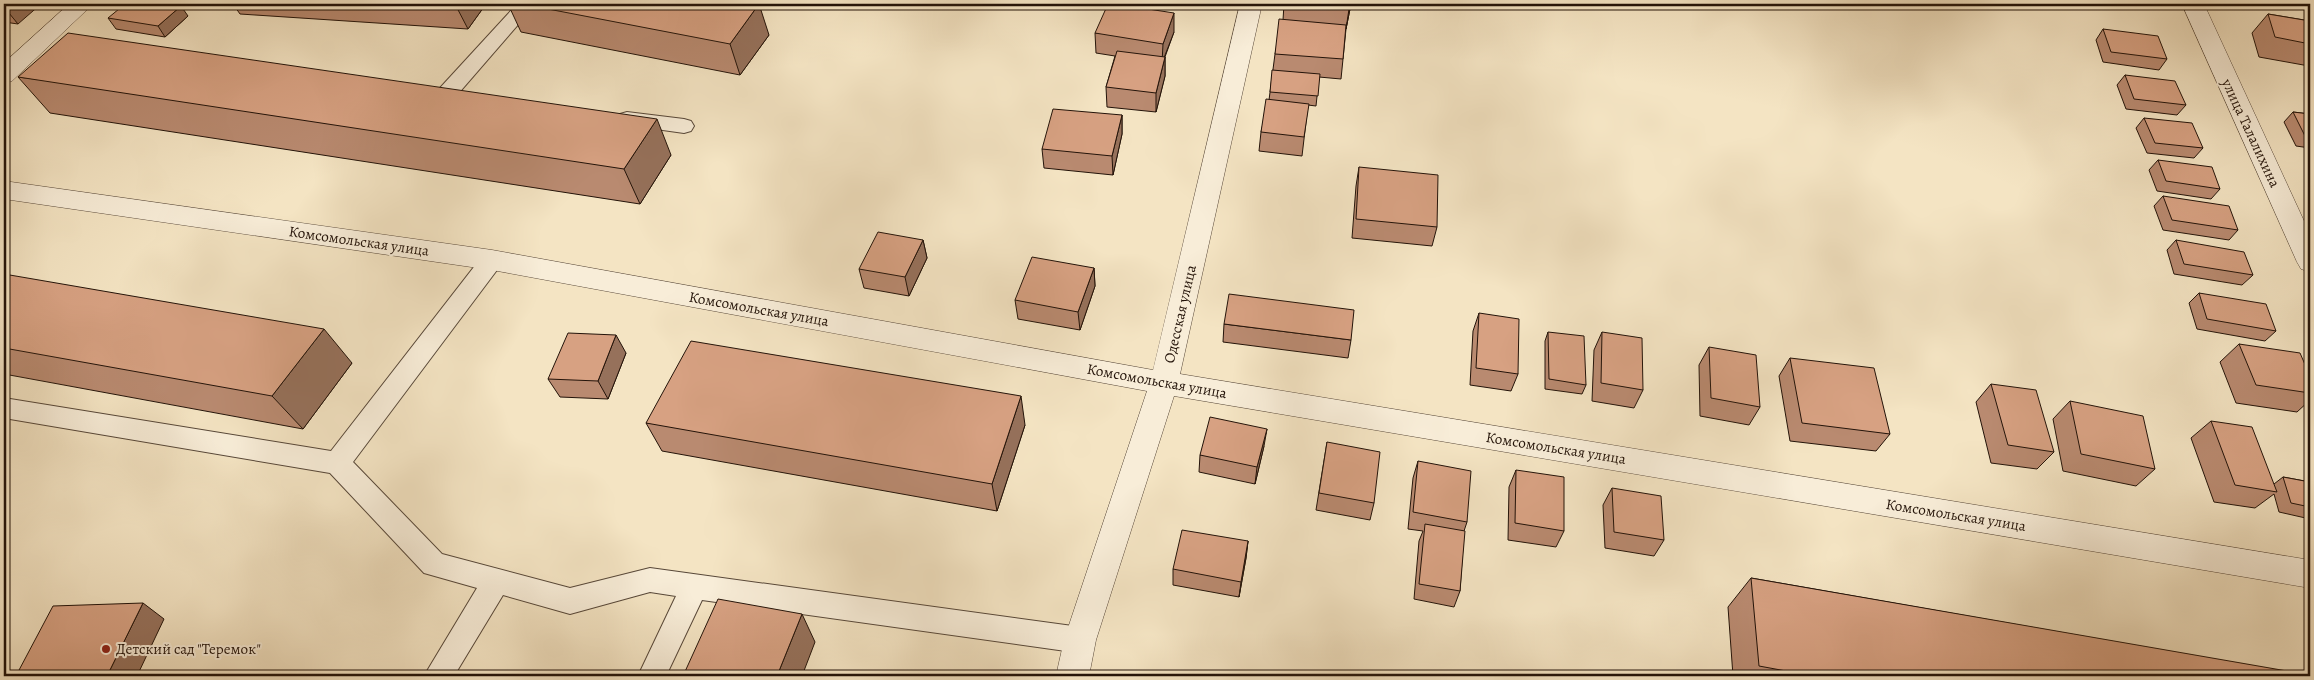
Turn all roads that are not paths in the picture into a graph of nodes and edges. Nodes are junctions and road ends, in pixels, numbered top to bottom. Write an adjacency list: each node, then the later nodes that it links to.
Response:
1 (82, 4): 5 (street)
2 (527, 4): 8 (lane)
3 (1250, 4): 14 (street, Одесская улица)
4 (2192, 4): 13 (street, улица Талалихина)
5 (44, 38): 6 (lane); 7 (street)
6 (73, 43)
7 (4, 76)
8 (405, 91)
9 (608, 117): 10 (lane)
10 (684, 126)
11 (4, 190): 12 (street, Комсомольская улица)
12 (492, 260): 14 (street, Комсомольская улица); 16 (lane)
13 (2310, 262)
14 (1164, 383): 17 (street, Комсомольская улица); 20 (street, Одесская улица)
15 (4, 408): 16 (lane)
16 (337, 464): 18 (lane)
17 (2310, 574)
18 (497, 581): 19 (lane); 21 (lane)
19 (695, 586): 20 (lane); 22 (lane)
20 (1080, 640): 23 (street, Одесская улица)
21 (438, 676)
22 (652, 676)
23 (1072, 676)

